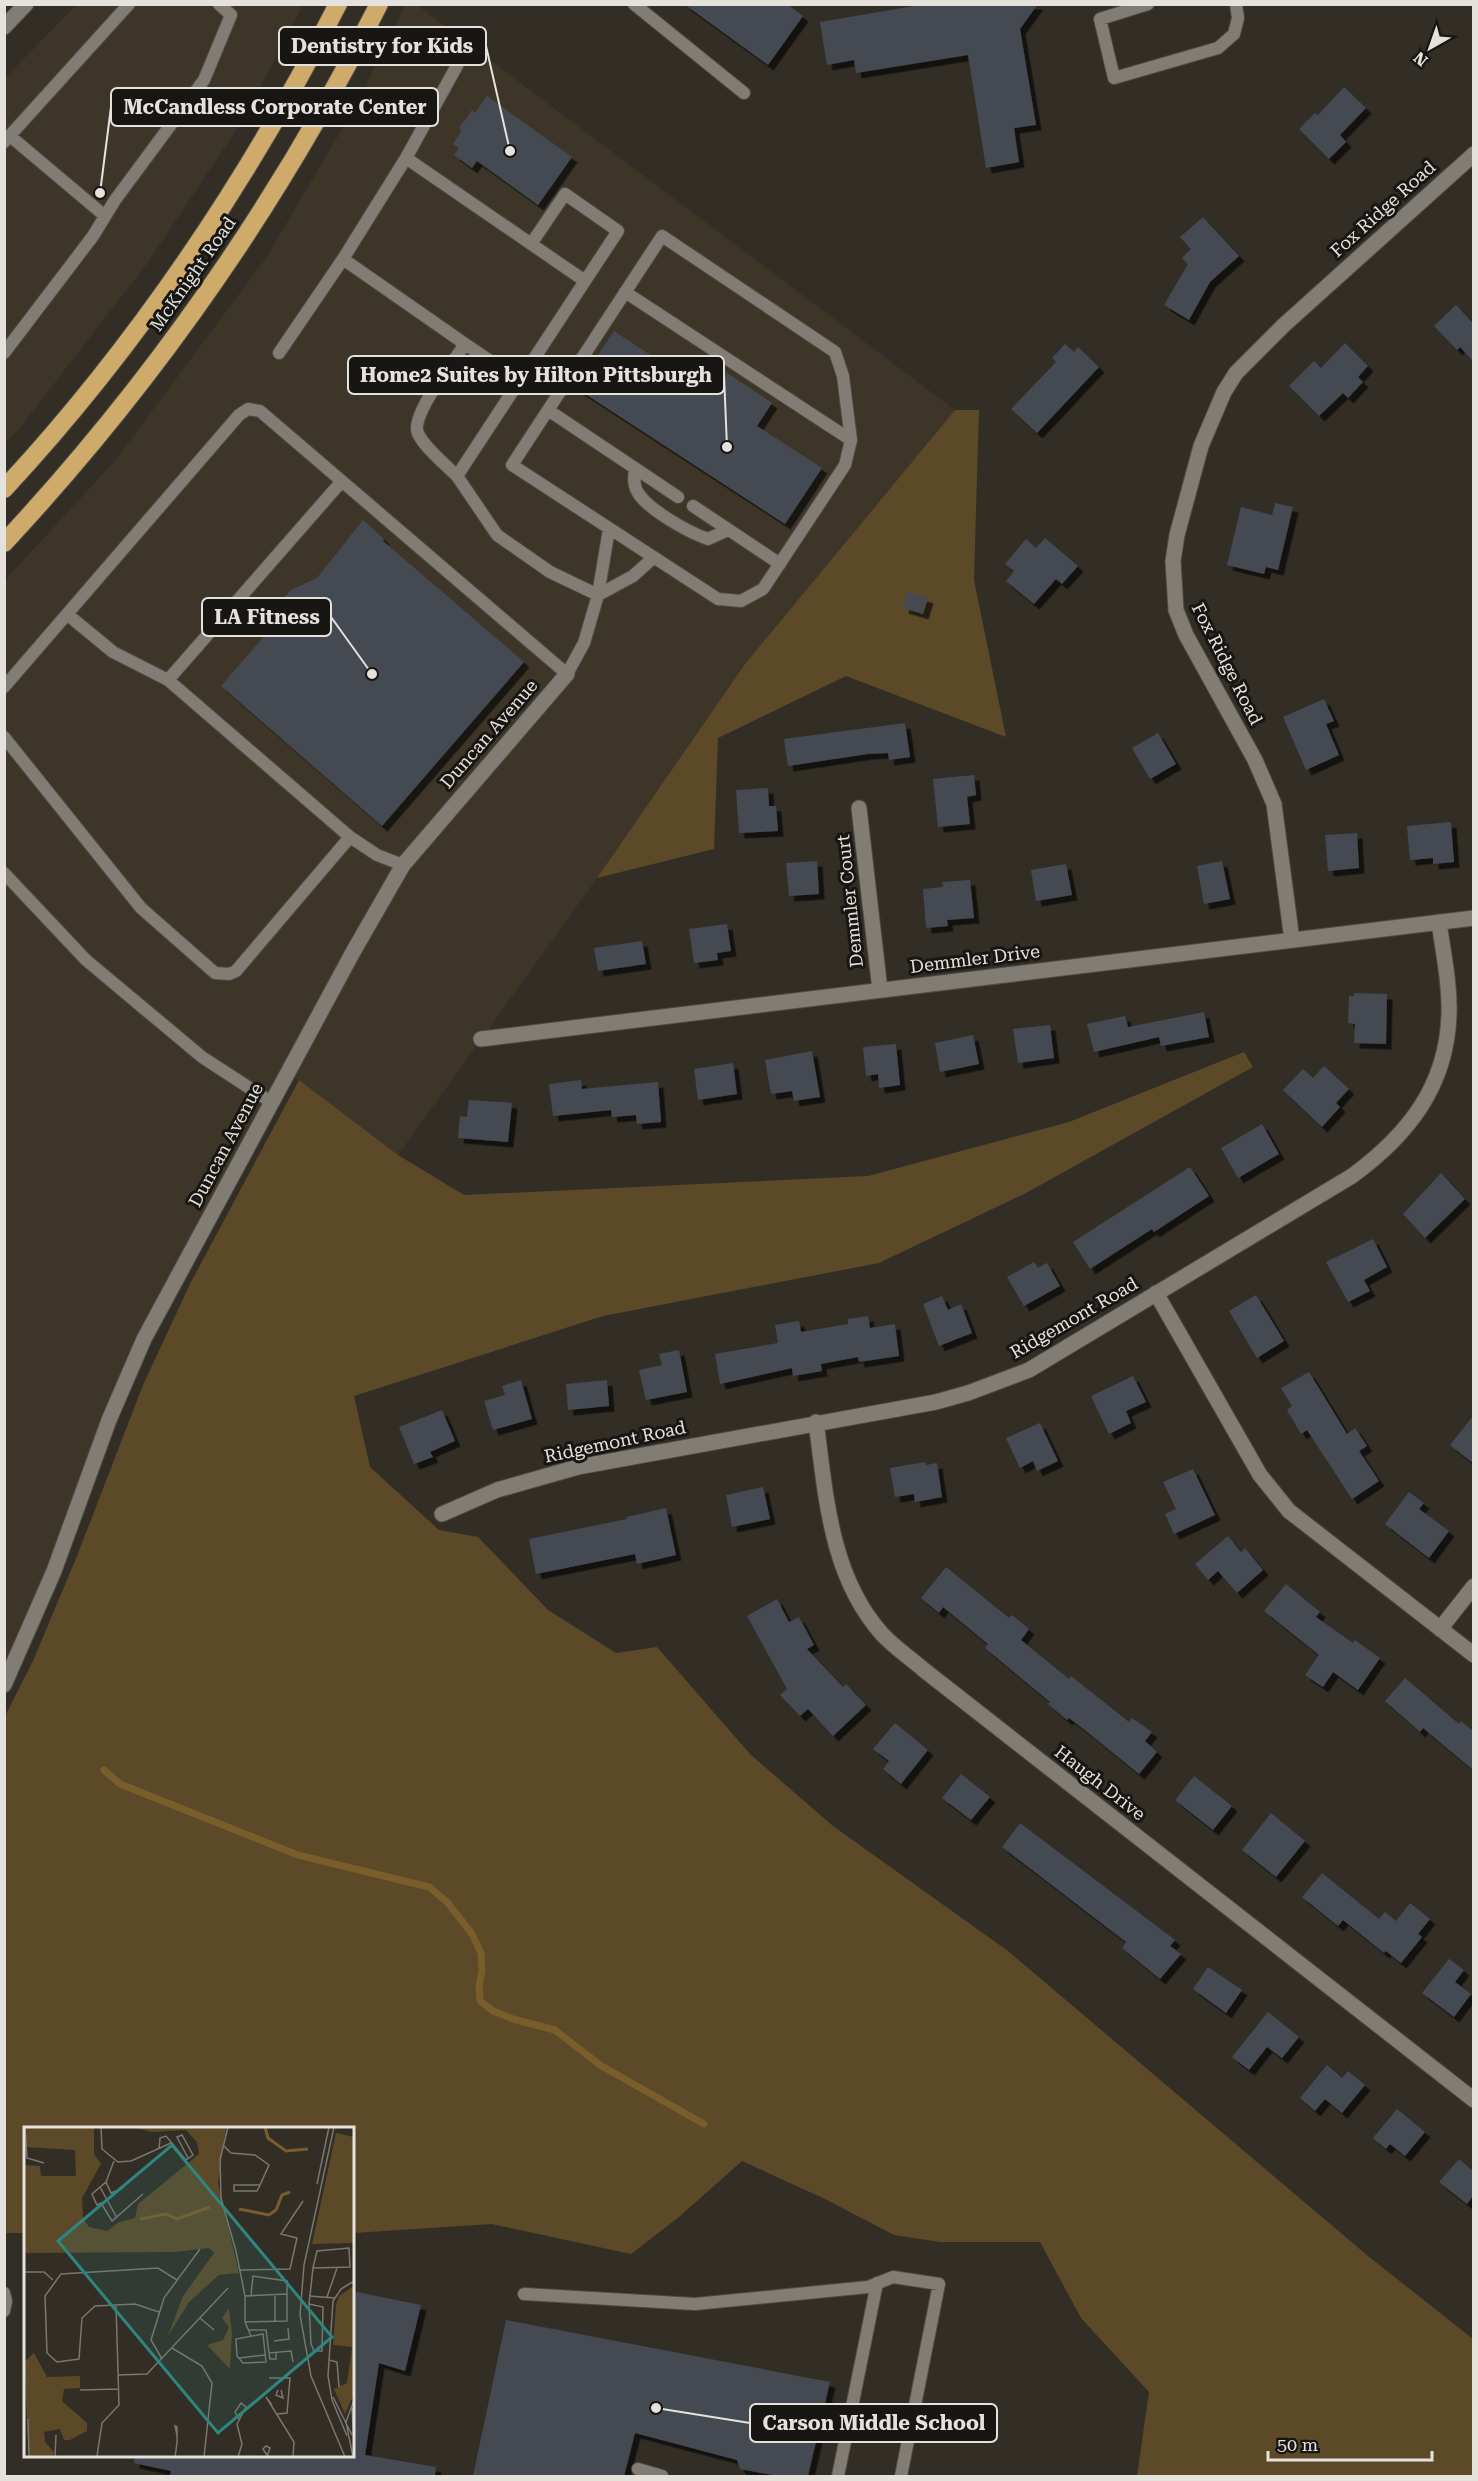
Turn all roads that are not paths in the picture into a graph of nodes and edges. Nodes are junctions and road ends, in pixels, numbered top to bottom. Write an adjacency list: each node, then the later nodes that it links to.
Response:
1 (26, 4): 9 (street)
2 (129, 4): 12 (lane)
3 (219, 4): 15 (lane)
4 (338, 4): 29 (highway, McKnight Road)
5 (379, 4): 34 (highway, McKnight Road)
6 (634, 4): 11 (lane)
7 (1148, 4): 8 (lane)
8 (1236, 4)
9 (4, 27)
10 (459, 62): 14 (lane)
11 (744, 93)
12 (7, 139): 15 (lane)
13 (1473, 154): 49 (street, Fox Ridge Road)
14 (406, 158): 16 (lane); 17 (lane)
15 (105, 216): 21 (lane)
16 (531, 244): 18 (lane); 18 (lane)
17 (343, 259): 20 (lane); 22 (lane)
18 (585, 281): 23 (lane)
19 (625, 292): 24 (lane); 25 (lane); 25 (lane)
20 (465, 344): 23 (lane); 27 (lane)
21 (4, 353)
22 (279, 353)
23 (520, 381): 27 (lane)
24 (548, 410): 26 (lane); 32 (lane)
25 (851, 440): 36 (lane)
26 (635, 468): 30 (lane); 33 (lane)
27 (457, 476): 37 (lane)
28 (342, 481): 38 (lane); 39 (lane); 40 (lane)
29 (4, 489)
30 (678, 497)
31 (693, 506): 33 (lane)
32 (609, 530): 35 (lane); 37 (lane)
33 (728, 530): 36 (lane)
34 (4, 543)
35 (653, 558): 36 (lane); 37 (lane)
36 (780, 564)
37 (598, 595): 39 (lane)
38 (68, 615): 40 (lane); 41 (lane)
39 (567, 674): 45 (street, Duncan Avenue)
40 (168, 680): 44 (lane)
41 (4, 687)
42 (4, 737): 44 (lane)
43 (859, 808): 50 (street, Demmler Court)
44 (350, 837): 45 (lane)
45 (404, 865): 52 (street, Duncan Avenue)
46 (4, 873): 52 (lane)
47 (1473, 918): 48 (street, Demmler Drive)
48 (1439, 922): 49 (street, Demmler Drive); 53 (street, Ridgemont Road)
49 (1292, 940): 50 (street, Demmler Drive)
50 (880, 990): 51 (street, Demmler Drive)
51 (481, 1039)
52 (271, 1102): 59 (street, Duncan Avenue)
53 (1156, 1293): 54 (street, Ridgemont Road); 57 (street)
54 (816, 1422): 55 (street, Ridgemont Road); 60 (street, Haugh Drive)
55 (442, 1514)
56 (1473, 1586): 57 (street)
57 (1440, 1629): 58 (street)
58 (1473, 1655)
59 (4, 1685)
60 (1473, 2100)
61 (878, 2283): 63 (lane); 67 (lane); 68 (lane)
62 (4, 2293): 64 (lane)
63 (524, 2294)
64 (4, 2311)
65 (638, 2469): 66 (lane)
66 (662, 2476)
67 (838, 2476)
68 (901, 2476)

